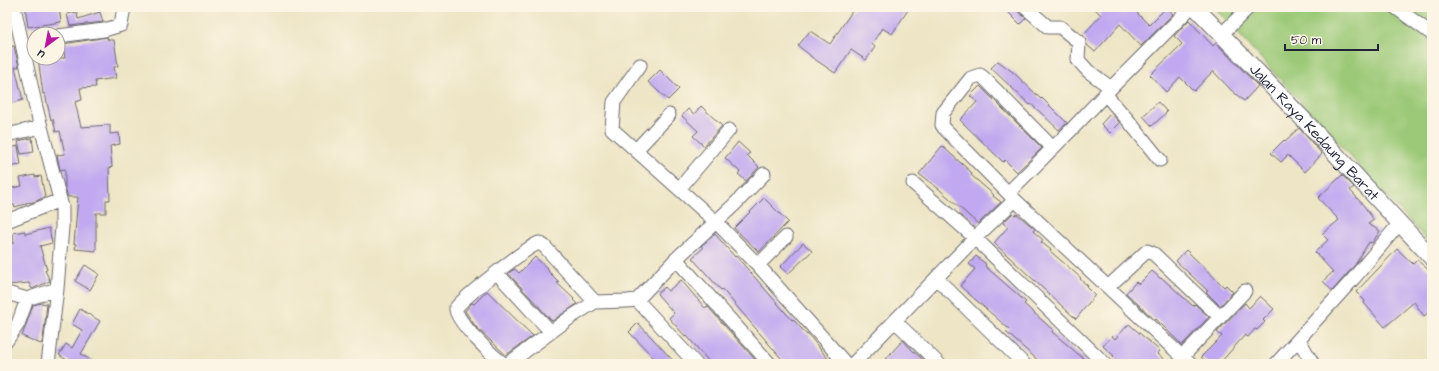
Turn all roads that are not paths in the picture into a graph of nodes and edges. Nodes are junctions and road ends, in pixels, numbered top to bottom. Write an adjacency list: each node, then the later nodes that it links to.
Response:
1 (124, 7): 10 (street)
2 (1025, 7): 14 (street)
3 (1192, 7): 14 (street)
4 (1195, 7): 8 (street, Jalan Raya Kedaung Barat)
5 (1250, 7): 8 (street)
6 (1394, 7): 9 (street)
7 (12, 9): 11 (street)
8 (1222, 34): 29 (street, Jalan Raya Kedaung Barat)
9 (1432, 34)
10 (66, 35)
11 (26, 36)
12 (640, 65): 20 (street)
13 (31, 66): 16 (street)
14 (1108, 91): 19 (street); 21 (street)
15 (669, 115): 20 (street)
16 (41, 128): 18 (street); 26 (street)
17 (729, 130): 24 (street)
18 (7, 135)
19 (1052, 148): 25 (street); 25 (street)
20 (636, 150): 24 (street)
21 (1160, 160)
22 (764, 174): 28 (street)
23 (913, 183): 31 (street)
24 (679, 189): 28 (street)
25 (1012, 196): 31 (street); 37 (street)
26 (60, 200): 27 (street); 38 (street)
27 (7, 221)
28 (716, 222): 33 (street); 34 (street)
29 (1399, 224): 32 (street, Jalan Raya Kedaung Barat); 48 (street)
30 (786, 237): 34 (street)
31 (975, 238): 36 (street); 59 (street)
32 (1432, 258)
33 (676, 259): 42 (street); 55 (street)
34 (758, 264): 56 (street)
35 (497, 273): 43 (street); 46 (street); 52 (street)
36 (936, 278): 45 (street); 58 (street)
37 (1108, 287): 44 (street); 49 (street)
38 (57, 289): 41 (street); 51 (street)
39 (1245, 291): 44 (street)
40 (7, 293): 41 (street)
41 (27, 299): 47 (street)
42 (637, 300): 43 (street); 54 (street)
43 (595, 302): 46 (street)
44 (1220, 317): 49 (street)
45 (895, 321): 50 (street); 57 (street)
46 (551, 332): 53 (street)
47 (7, 340)
48 (1299, 340): 60 (street); 61 (street)
49 (1186, 361)
50 (936, 363)
51 (48, 364)
52 (504, 364)
53 (508, 364)
54 (696, 364)
55 (770, 364)
56 (846, 364)
57 (853, 364)
58 (1024, 364)
59 (1105, 364)
60 (1276, 364)
61 (1313, 364)

